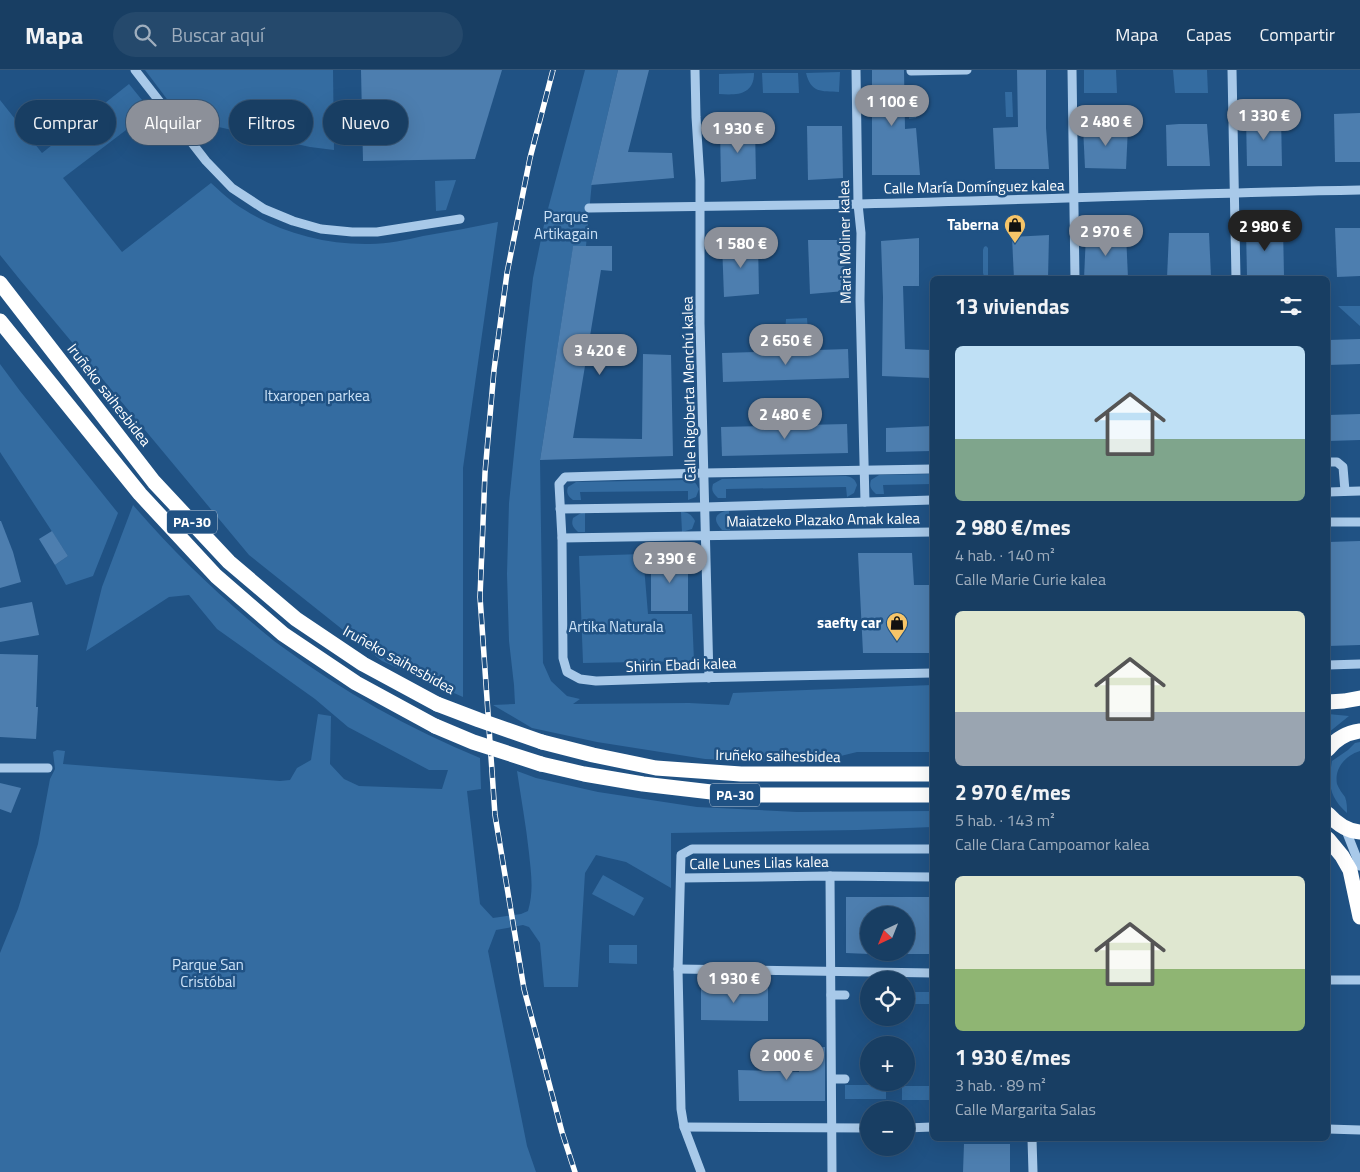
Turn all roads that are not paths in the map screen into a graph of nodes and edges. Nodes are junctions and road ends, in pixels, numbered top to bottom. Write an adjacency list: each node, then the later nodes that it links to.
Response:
1 (135, 70): 14 (street)
2 (695, 70): 12 (street, Calle Rigoberta Menchú kalea)
3 (856, 70): 11 (street, Maria Moliner kalea)
4 (911, 70): 5 (street)
5 (967, 70)
6 (1072, 70): 10 (street)
7 (1232, 70): 9 (street)
8 (1360, 190): 9 (street, Calle María Domínguez kalea)
9 (1235, 192): 10 (street, Calle María Domínguez kalea); 16 (street)
10 (1074, 198): 11 (street, Calle María Domínguez kalea); 15 (street)
11 (858, 204): 12 (street, Calle María Domínguez kalea); 21 (street, Maria Moliner kalea)
12 (701, 206): 13 (street, Calle María Domínguez kalea); 22 (street, Calle Rigoberta Menchú kalea)
13 (589, 208)
14 (460, 218)
15 (1075, 276)
16 (1236, 276)
17 (0, 283): 47 (highway, Iruñeko saihesbidea / PA-30, bridge)
18 (0, 321): 49 (highway, PA-30, bridge)
19 (1330, 462): 25 (street)
20 (930, 469): 21 (street)
21 (864, 470): 22 (street); 27 (street, Maria Moliner kalea)
22 (704, 473): 28 (street, Calle Rigoberta Menchú kalea); 29 (street)
23 (1360, 491): 25 (street)
24 (1330, 492): 25 (street)
25 (1345, 492)
26 (930, 500): 27 (street, Maiatzeko Plazako Amak kalea)
27 (866, 502): 28 (street, Maiatzeko Plazako Amak kalea)
28 (705, 507): 29 (street, Maiatzeko Plazako Amak kalea); 33 (street, Calle Rigoberta Menchú kalea)
29 (560, 509): 34 (street)
30 (1330, 522): 31 (street)
31 (1360, 522)
32 (930, 532): 33 (street, Maiatzeko Plazako Amak kalea)
33 (706, 536): 34 (street, Maiatzeko Plazako Amak kalea); 38 (street, Calle Rigoberta Menchú kalea)
34 (562, 538): 38 (street, Shirin Ebadi kalea)
35 (1360, 664): 36 (street)
36 (1330, 665)
37 (930, 673): 38 (street, Shirin Ebadi kalea)
38 (709, 678)
39 (1360, 698): 40 (highway)
40 (1330, 702)
41 (1359, 731): 42 (highway)
42 (1330, 747)
43 (930, 764): 47 (highway)
44 (0, 768): 45 (street)
45 (48, 768)
46 (930, 774): 47 (highway, Iruñeko saihesbidea / PA-30)
47 (835, 775)
48 (930, 794): 49 (highway, PA-30)
49 (856, 795): 50 (highway)
50 (930, 804)
51 (1330, 816): 52 (highway)
52 (1345, 828): 53 (highway); 56 (street)
53 (1360, 832)
54 (1330, 841): 60 (highway)
55 (930, 850): 59 (street, Calle Lunes Lilas kalea)
56 (1360, 866)
57 (830, 876): 58 (street, Calle Lunes Lilas kalea); 59 (street, Calle Lunes Lilas kalea); 62 (street)
58 (930, 877)
59 (681, 878): 61 (street)
60 (1360, 917)
61 (678, 969): 62 (street); 70 (street)
62 (830, 971): 63 (street); 66 (street)
63 (930, 973)
64 (1330, 980): 65 (street)
65 (1360, 980)
66 (831, 995): 67 (street); 68 (street)
67 (845, 995)
68 (832, 1079): 69 (street); 74 (street)
69 (845, 1079)
70 (684, 1127): 74 (street); 78 (street)
71 (860, 1128): 74 (street)
72 (915, 1128): 73 (street)
73 (930, 1128)
74 (832, 1129): 79 (street)
75 (1330, 1129): 76 (street)
76 (1360, 1130)
77 (1032, 1141): 80 (street)
78 (701, 1172)
79 (832, 1172)
80 (1033, 1172)

